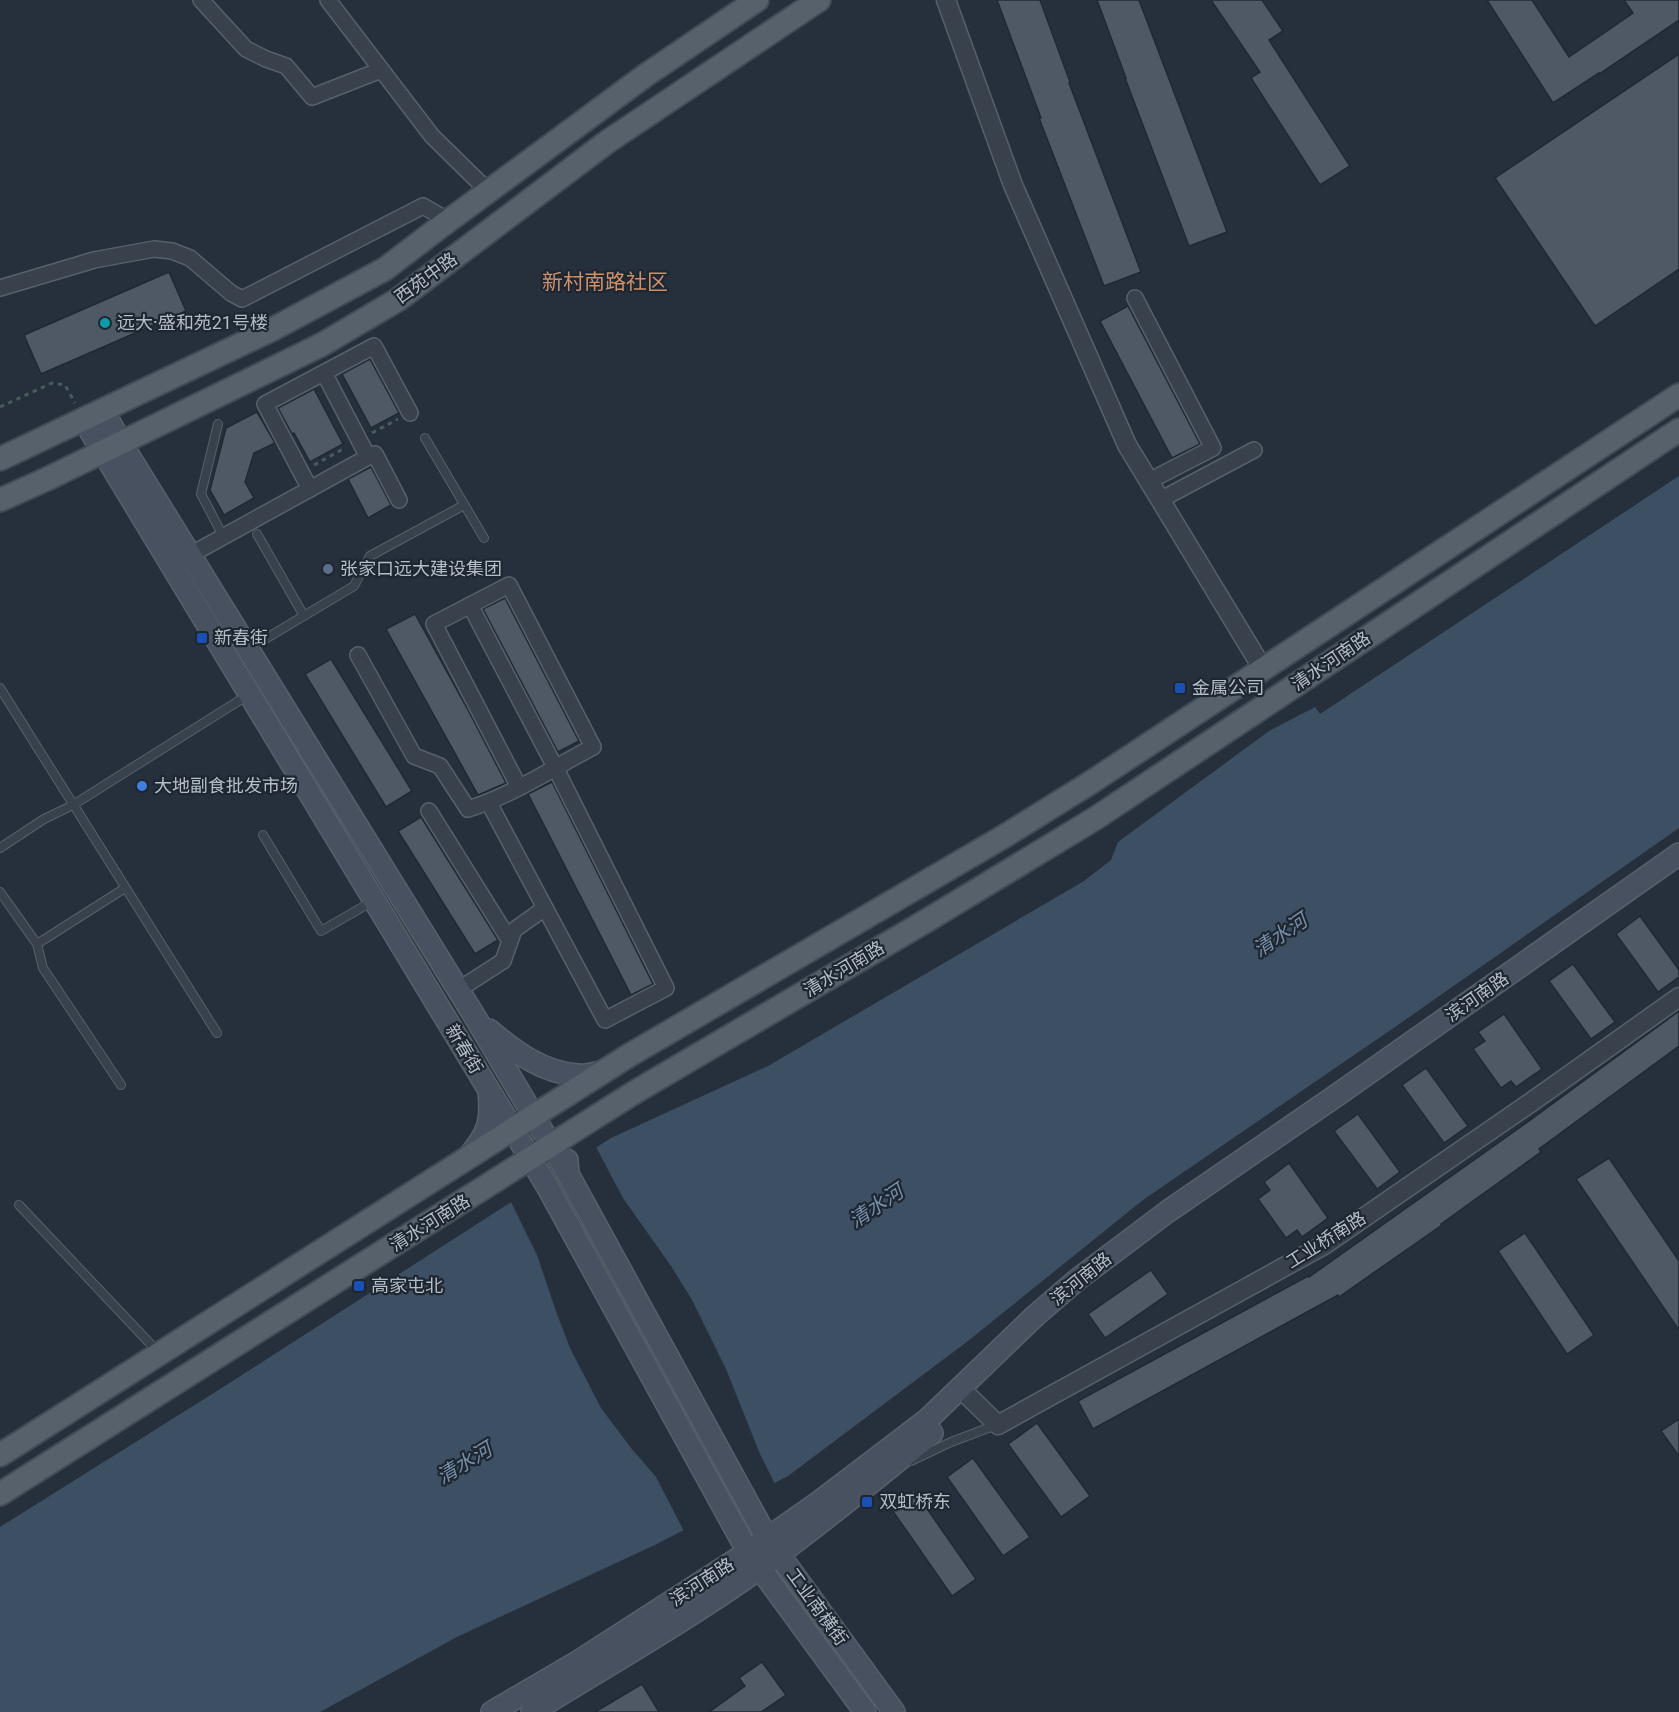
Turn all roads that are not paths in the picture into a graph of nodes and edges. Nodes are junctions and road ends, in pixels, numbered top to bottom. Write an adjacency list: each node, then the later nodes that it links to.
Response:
1 (201, 0): 6 (street)
2 (328, 0): 6 (street)
3 (757, 0): 7 (main road, 西苑中路)
4 (819, 0): 18 (main road, 西苑中路)
5 (946, 0): 22 (street)
6 (381, 69): 7 (street)
7 (488, 191): 8 (main road, 西苑中路)
8 (449, 220): 9 (street); 14 (main road, 西苑中路)
9 (0, 288)
10 (1135, 298): 22 (street)
11 (324, 373): 13 (street); 20 (street); 23 (street)
12 (1679, 395): 36 (main road, 清水河南路)
13 (410, 412)
14 (93, 415): 18 (main road, 新春街); 21 (main road, 西苑中路)
15 (218, 424): 29 (lane)
16 (1679, 430): 62 (main road, 清水河南路)
17 (425, 438): 27 (lane)
18 (112, 447): 24 (main road, 西苑中路); 31 (main road, 新春街); 38 (main road, 新春街)
19 (1254, 450): 26 (street)
20 (368, 457): 23 (street); 25 (street)
21 (0, 459)
22 (1149, 482): 26 (street)
23 (310, 489): 29 (street)
24 (0, 500)
25 (399, 500)
26 (1160, 500): 36 (street)
27 (464, 505): 30 (lane); 33 (lane)
28 (257, 534): 33 (lane)
29 (224, 536): 31 (street)
30 (484, 538)
31 (190, 555): 34 (main road, 新春街)
32 (470, 605): 39 (street); 39 (street); 40 (street)
33 (304, 616): 34 (lane)
34 (248, 650): 54 (main road, 新春街)
35 (358, 655): 41 (street)
36 (1263, 669): 58 (main road, 清水河南路)
37 (0, 688): 42 (lane)
38 (249, 694): 42 (lane); 50 (main road, 新春街)
39 (555, 767): 40 (street); 51 (street)
40 (519, 787): 41 (street)
41 (489, 803): 51 (street)
42 (73, 805): 45 (lane); 48 (lane)
43 (429, 811): 52 (street)
44 (263, 835): 50 (lane)
45 (0, 848)
46 (1679, 854): 72 (main road, 滨河南路)
47 (1679, 866): 72 (main road, 滨河南路)
48 (125, 888): 53 (lane); 57 (lane)
49 (0, 892): 53 (lane)
50 (374, 900): 60 (main road, 新春街)
51 (545, 908): 52 (street)
52 (510, 941): 54 (street)
53 (37, 944): 59 (lane)
54 (458, 990): 56 (main road, 新春街)
55 (1679, 997): 73 (street, 工业桥南路)
56 (475, 1017): 58 (main road); 61 (main road, 新春街)
57 (217, 1033)
58 (602, 1072): 61 (main road, 清水河南路)
59 (121, 1085)
60 (489, 1090): 63 (main road, 新春街); 65 (main road)
61 (534, 1115): 63 (main road, 清水河南路); 64 (main road, 新春街)
62 (581, 1126): 64 (main road, 清水河南路); 67 (main road)
63 (512, 1129): 65 (main road, 清水河南路); 66 (main road, 新春街)
64 (552, 1145): 66 (main road, 清水河南路); 67 (main road, 新春街)
65 (467, 1158): 71 (main road, 清水河南路)
66 (531, 1159): 68 (main road, 清水河南路); 69 (main road, 新春街)
67 (568, 1174): 77 (main road, 新春街)
68 (503, 1176): 69 (main road); 76 (main road, 清水河南路)
69 (547, 1186): 78 (main road, 新春街)
70 (19, 1205): 71 (lane)
71 (160, 1353): 74 (main road, 清水河南路)
72 (965, 1392): 73 (street); 75 (main road, 滨河南路); 79 (main road, 滨河南路)
73 (998, 1425): 75 (lane)
74 (0, 1455)
75 (877, 1478): 79 (main road, 滨河南路)
76 (0, 1494)
77 (746, 1498): 79 (main road, 工业南横街)
78 (723, 1507): 80 (main road, 工业南横街)
79 (773, 1546): 80 (main road, 滨河南路); 84 (main road, 工业南横街)
80 (754, 1560): 81 (main road, 滨河南路); 82 (main road, 滨河南路); 83 (main road, 工业南横街)
81 (492, 1712)
82 (532, 1712)
83 (865, 1712)
84 (894, 1712)

